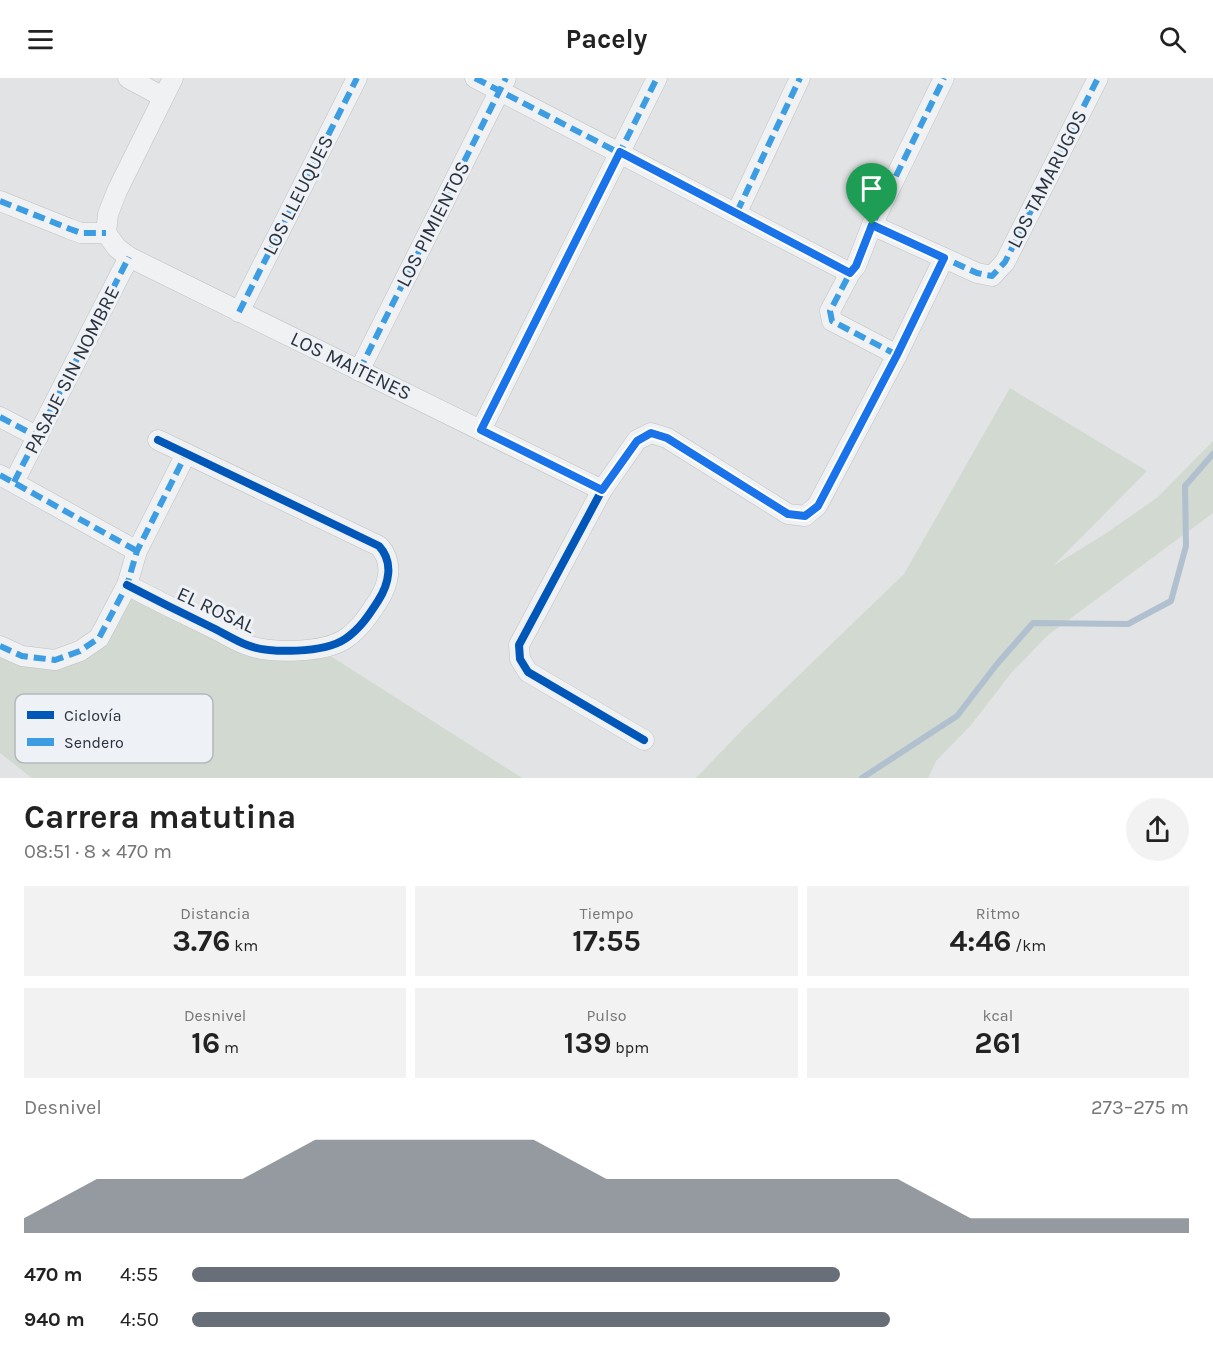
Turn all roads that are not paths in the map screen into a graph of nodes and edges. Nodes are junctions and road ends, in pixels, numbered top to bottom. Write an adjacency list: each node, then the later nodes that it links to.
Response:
1 (128, 78): 10 (street)
2 (173, 78): 10 (street)
3 (357, 78): 19 (street, LOS LLEUQUES)
4 (475, 78): 9 (street)
5 (657, 78): 11 (street)
6 (800, 78): 13 (street)
7 (945, 78): 14 (street)
8 (1098, 78): 17 (street, LOS TAMARUGOS)
9 (503, 84): 11 (street); 21 (street, LOS PIMIENTOS)
10 (163, 97): 15 (street)
11 (620, 152): 13 (street); 23 (street)
12 (1, 204): 15 (street)
13 (737, 212): 18 (street)
14 (872, 225): 17 (street); 18 (street)
15 (106, 233): 16 (street, LOS MAITENES)
16 (129, 257): 19 (street, LOS MAITENES); 24 (street, PASAJE SIN NOMBRE)
17 (944, 258): 20 (street)
18 (850, 273): 20 (street)
19 (240, 312): 21 (street, LOS MAITENES)
20 (897, 355): 28 (street)
21 (359, 371): 23 (street, LOS MAITENES)
22 (0, 417): 24 (street)
23 (481, 430): 28 (street, LOS MAITENES)
24 (38, 437): 27 (street, PASAJE SIN NOMBRE)
25 (158, 440): 26 (street)
26 (186, 454): 29 (street); 30 (street, EL ROSAL)
27 (7, 478): 29 (street)
28 (602, 490): 32 (street)
29 (137, 551): 30 (street)
30 (127, 585): 31 (street)
31 (0, 646)
32 (644, 740)

